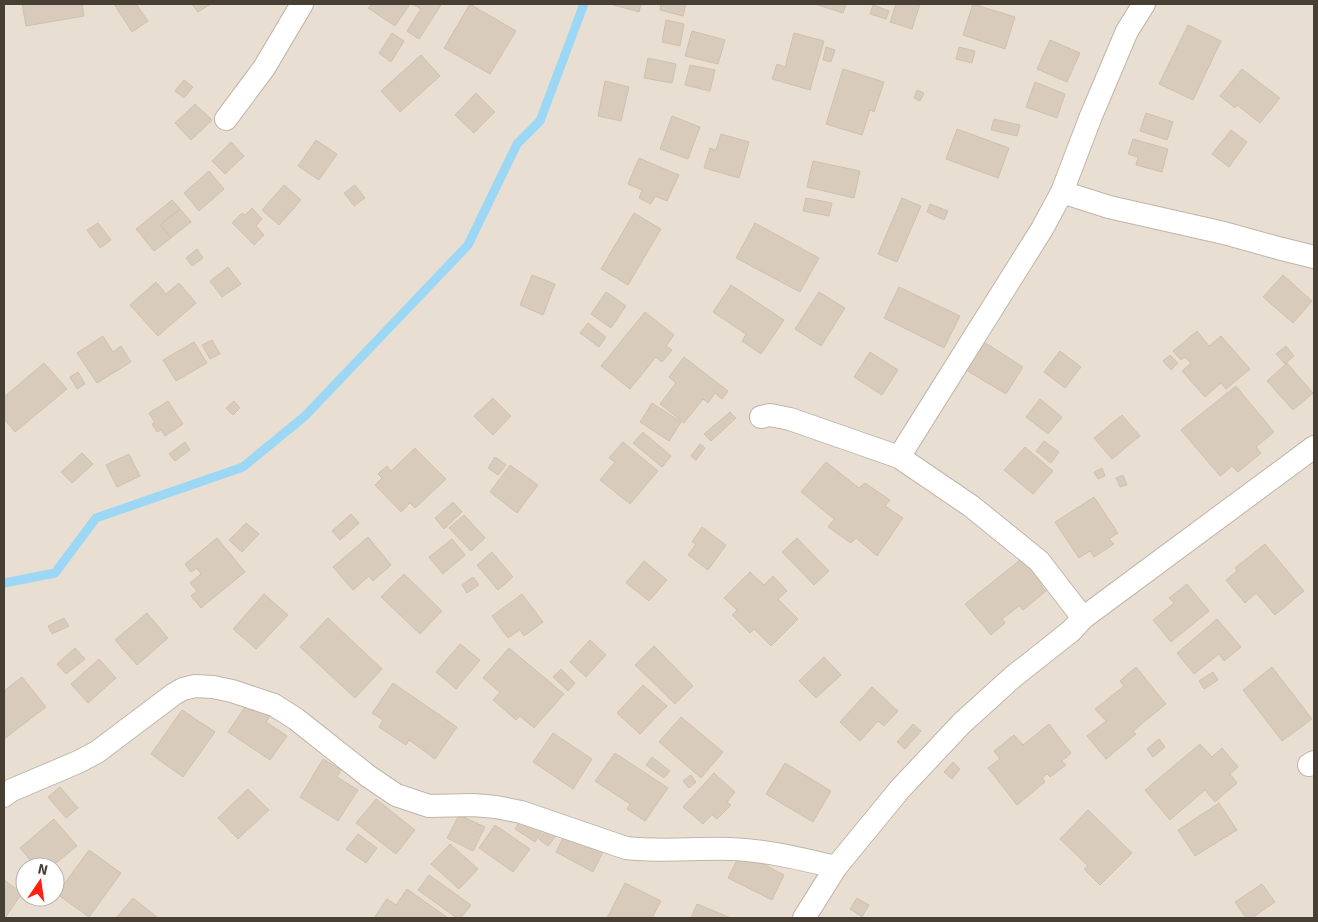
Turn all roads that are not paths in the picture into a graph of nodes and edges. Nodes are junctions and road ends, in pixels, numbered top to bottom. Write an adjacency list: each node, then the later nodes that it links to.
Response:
1 (302, 4): 3 (street)
2 (1144, 4): 4 (street)
3 (226, 119)
4 (1062, 192): 5 (street); 8 (street)
5 (1314, 257)
6 (761, 417): 8 (street)
7 (1314, 447): 9 (street)
8 (899, 457): 9 (street)
9 (1083, 618): 11 (street)
10 (4, 796): 11 (street)
11 (836, 867): 12 (street)
12 (804, 918)

